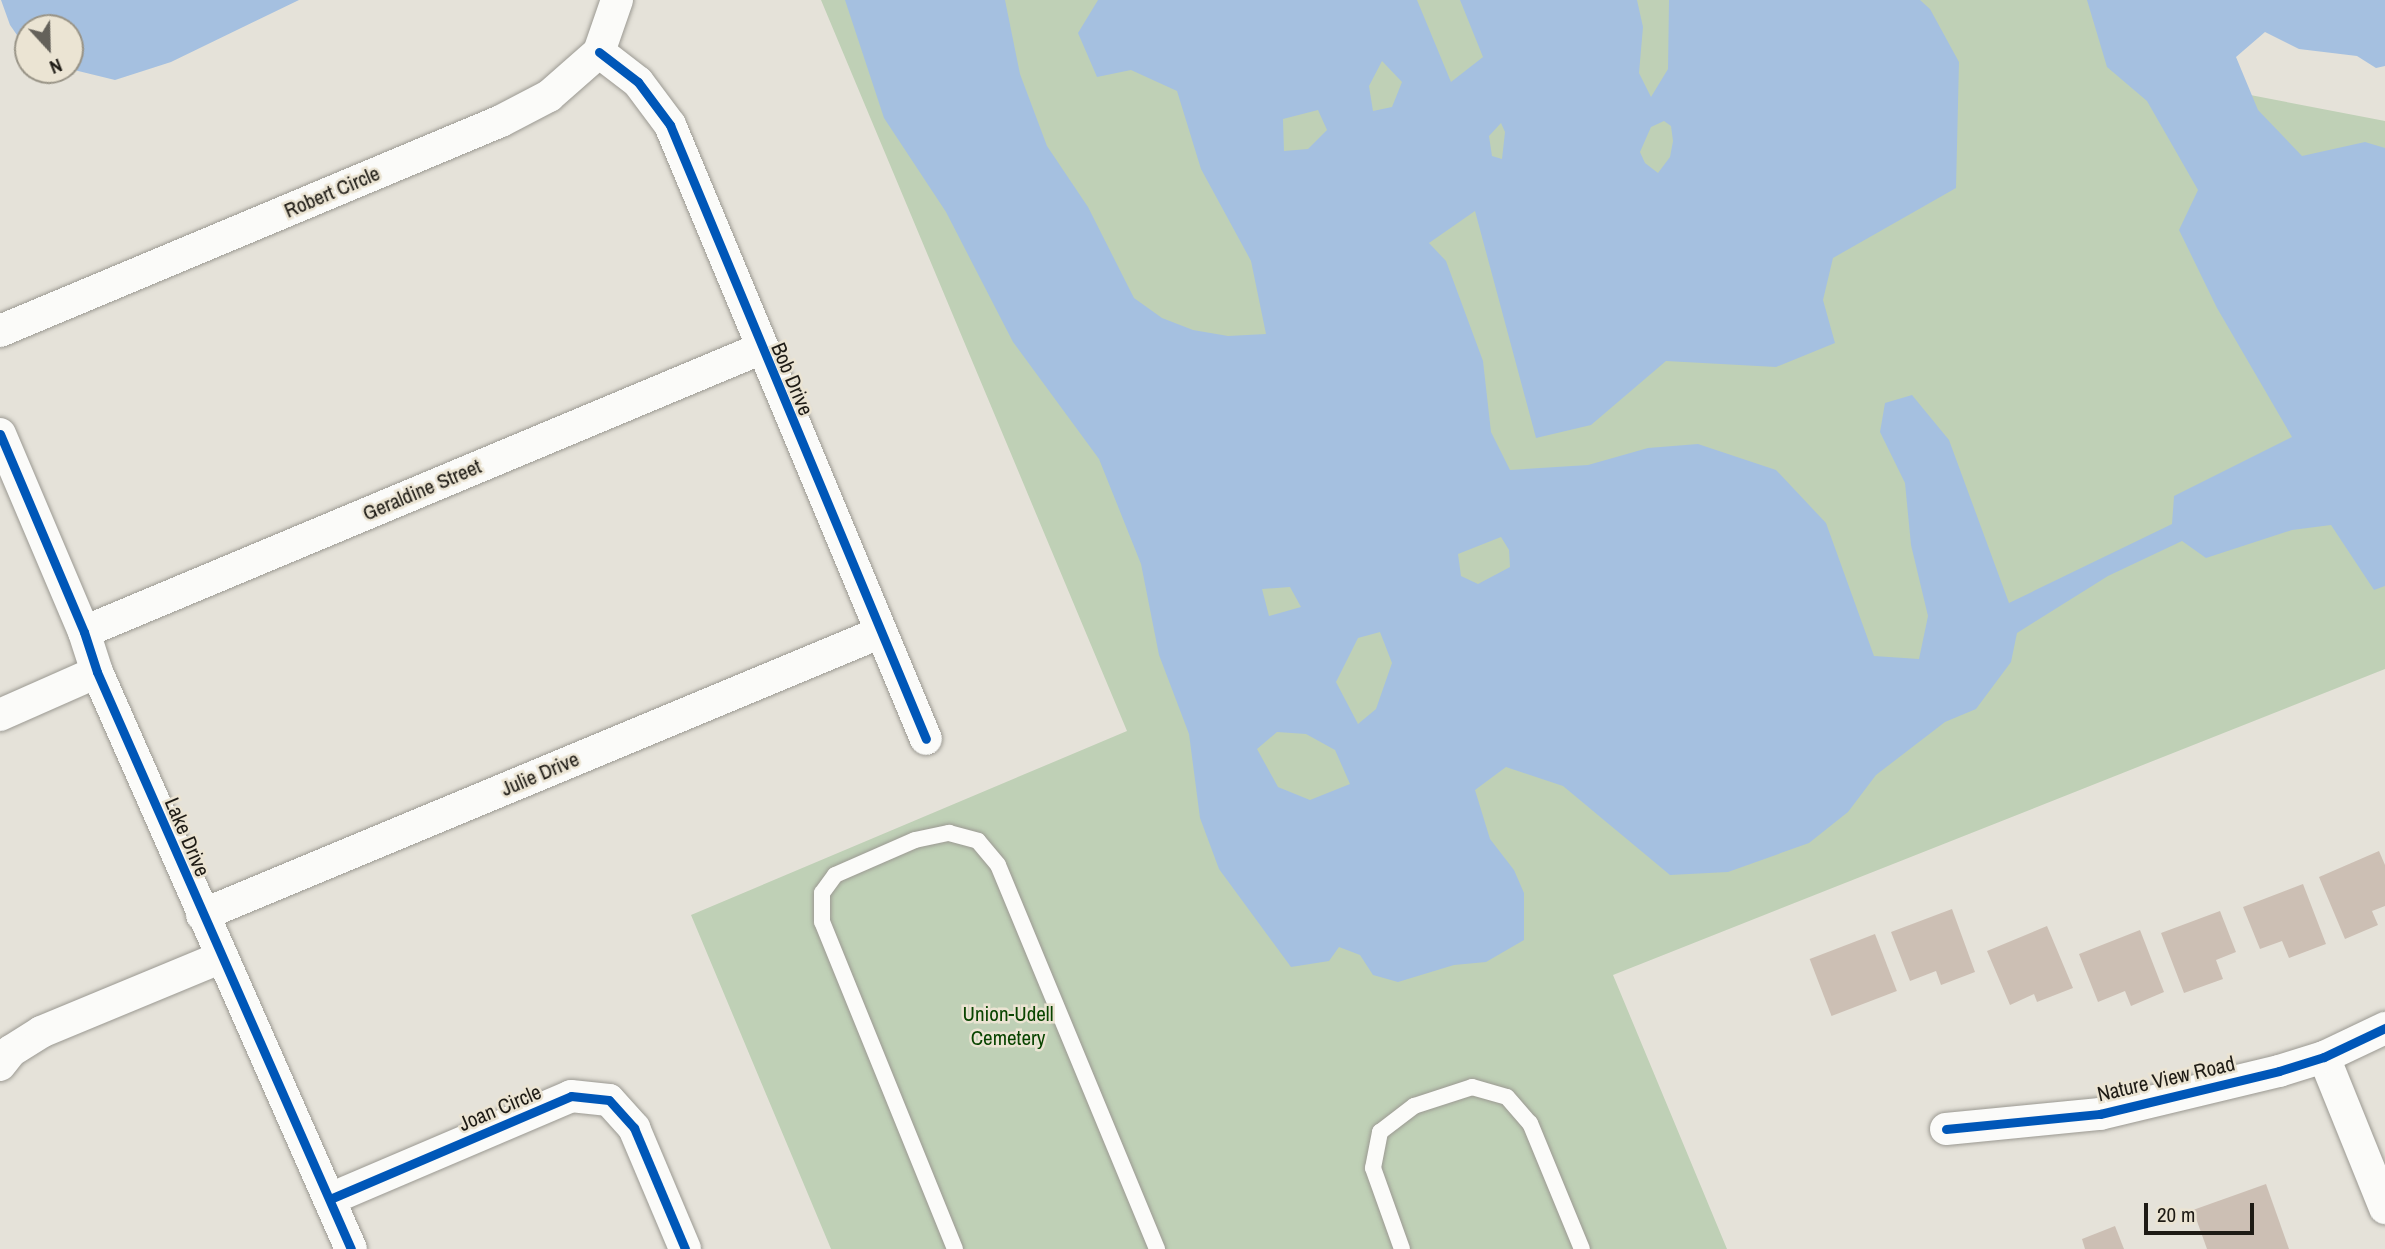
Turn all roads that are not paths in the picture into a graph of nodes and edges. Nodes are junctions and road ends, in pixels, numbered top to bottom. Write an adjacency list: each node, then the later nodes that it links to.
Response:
1 (617, 0): 2 (street, Robert Circle)
2 (599, 52): 3 (street, Robert Circle); 4 (street, Bob Drive)
3 (0, 331)
4 (760, 349): 6 (street, Geraldine Street); 7 (street, Bob Drive)
5 (0, 434): 6 (street, Lake Drive)
6 (84, 632): 8 (street, Lake Drive)
7 (879, 633): 10 (street, Bob Drive); 11 (street, Julie Drive)
8 (97, 672): 9 (street); 11 (street, Lake Drive)
9 (0, 715)
10 (926, 738)
11 (202, 915): 12 (street, Lake Drive)
12 (220, 958): 15 (street); 17 (street, Lake Drive)
13 (2385, 1028): 14 (street, Nature View Road)
14 (2324, 1057): 16 (street, Nature View Road); 18 (street)
15 (0, 1066)
16 (1946, 1129)
17 (330, 1199): 19 (street, Lake Drive); 20 (street, Joan Circle)
18 (2385, 1208)
19 (351, 1249)
20 (685, 1249)
21 (955, 1249): 22 (lane)
22 (1157, 1249)
23 (1402, 1249): 24 (lane)
24 (1582, 1249)

